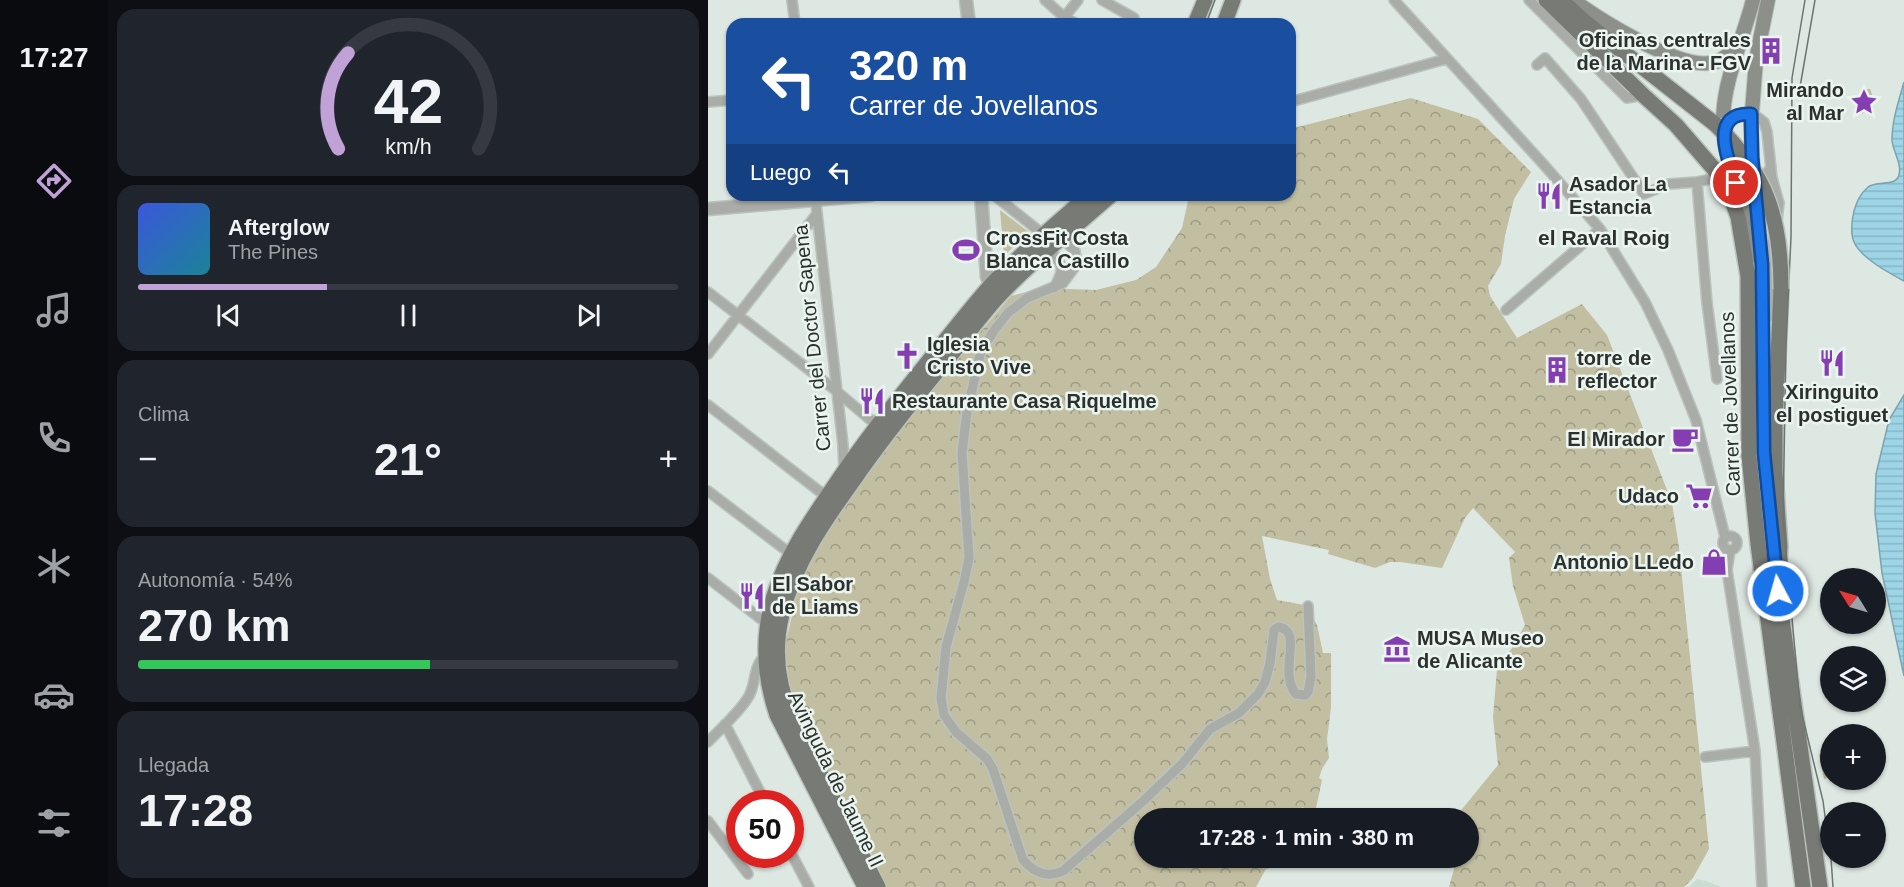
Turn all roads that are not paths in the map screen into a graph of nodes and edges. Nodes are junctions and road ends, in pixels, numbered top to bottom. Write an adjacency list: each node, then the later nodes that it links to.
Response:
1 (792, 0): 15 (street)
2 (966, 0): 16 (street)
3 (1045, 0): 17 (street)
4 (1078, 0): 18 (street)
5 (1101, 0): 19 (street)
6 (1205, 0): 20 (main road)
7 (1233, 0): 21 (main road)
8 (1394, 0): 23 (street)
9 (1529, 0): 25 (street)
10 (1546, 0): 25 (main road)
11 (1561, 0): 30 (main road)
12 (1574, 0): 22 (main road)
13 (1753, 0): 22 (main road)
14 (1768, 0): 29 (main road)
15 (794, 18)
16 (968, 18)
17 (1060, 18)
18 (1064, 18)
19 (1128, 18)
20 (1198, 18)
21 (1226, 18)
22 (1745, 33): 30 (main road)
23 (1446, 59): 27 (street); 43 (street)
24 (1537, 65): 34 (street)
25 (1643, 95): 32 (main road)
26 (726, 100): 28 (street)
27 (1296, 100)
28 (708, 102)
29 (1751, 114): 30 (street); 31 (street, Carrer de Jovellanos); 33 (main road, Carrer de Jovellanos)
30 (1720, 126): 32 (main road, Carrer de Jovellanos); 63 (main road, Carrer de Jovellanos, bridge)
31 (1771, 167): 33 (street); 52 (street, Carrer de Jovellanos)
32 (1725, 174): 33 (street); 34 (street); 80 (main road, Carrer de Jovellanos)
33 (1754, 181): 52 (main road, Carrer de Jovellanos)
34 (1697, 183): 54 (street)
35 (779, 201): 41 (street)
36 (815, 201): 42 (street, Carrer del Doctor Sapena)
37 (981, 201): 47 (street)
38 (1000, 201): 45 (street)
39 (1084, 201): 45 (main road)
40 (1104, 201): 44 (main road)
41 (708, 209)
42 (816, 215): 51 (street); 55 (street, Carrer del Doctor Sapena)
43 (1600, 229): 50 (street); 69 (street)
44 (1062, 238): 45 (main road); 48 (street)
45 (1047, 242): 46 (main road); 47 (main road); 48 (street)
46 (1011, 284): 47 (street); 57 (main road)
47 (991, 285): 57 (main road)
48 (1054, 288): 64 (street)
49 (708, 292): 51 (street)
50 (1506, 310)
51 (738, 315): 53 (street); 55 (street)
52 (1763, 353): 63 (main road, Carrer de Jovellanos)
53 (708, 354)
54 (1717, 379)
55 (837, 391): 57 (street); 58 (street, Carrer del Doctor Sapena)
56 (708, 405): 60 (street)
57 (882, 430): 58 (main road); 60 (main road)
58 (844, 471): 60 (main road)
59 (708, 490): 61 (street)
60 (835, 495): 61 (main road); 65 (main road)
61 (791, 552): 65 (main road)
62 (708, 578): 65 (street)
63 (1778, 591): 81 (main road, Carrer de Jovellanos)
64 (1308, 606)
65 (775, 618): 66 (main road)
66 (771, 655): 67 (street); 77 (main road, Avinguda de Jaume II); 78 (main road, Avinguda de Jaume II)
67 (725, 724): 68 (street); 71 (street)
68 (708, 742)
69 (1755, 751): 70 (street); 75 (street)
70 (1705, 757)
71 (759, 790)
72 (708, 821): 74 (street)
73 (799, 868): 76 (street)
74 (748, 874)
75 (1762, 882): 79 (street)
76 (809, 887)
77 (865, 887)
78 (879, 887)
79 (1771, 887)
80 (1803, 887)
81 (1820, 887)

